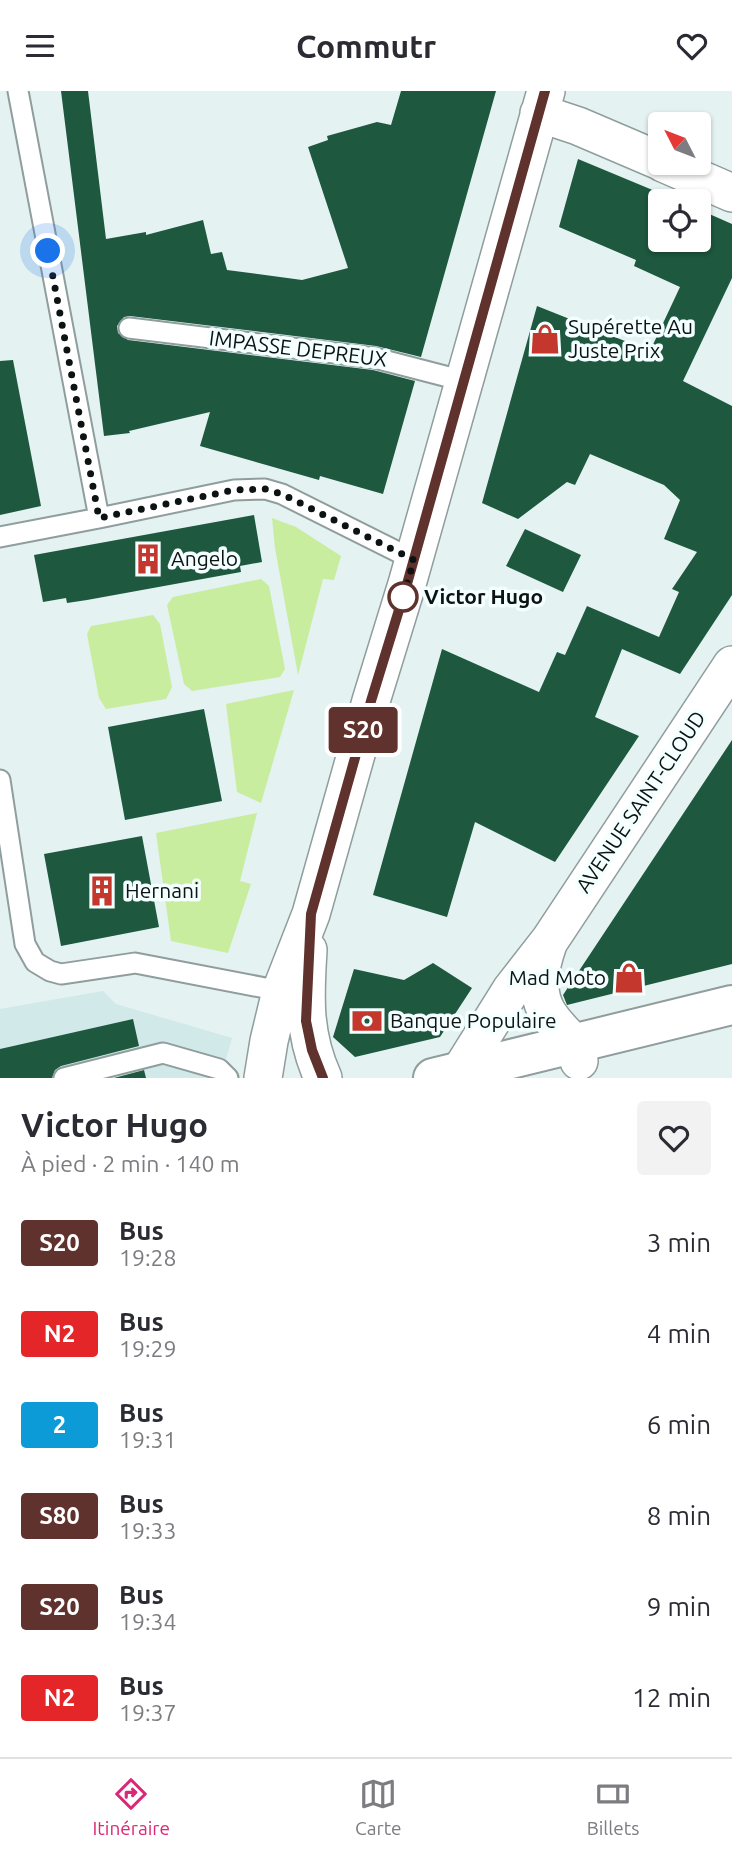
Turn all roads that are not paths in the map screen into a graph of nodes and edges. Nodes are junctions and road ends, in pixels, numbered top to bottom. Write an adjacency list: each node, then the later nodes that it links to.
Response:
1 (18, 91): 8 (lane)
2 (542, 102): 3 (street); 7 (street)
3 (648, 156)
4 (691, 175): 5 (street)
5 (732, 193)
6 (129, 328): 7 (lane, IMPASSE DEPREUX)
7 (464, 381): 10 (street)
8 (99, 518): 9 (lane); 10 (lane)
9 (0, 537)
10 (414, 560): 13 (street)
11 (732, 665): 14 (street, AVENUE SAINT-CLOUD)
12 (0, 780): 15 (lane)
13 (311, 914): 15 (street); 23 (street)
14 (550, 940): 18 (street, AVENUE SAINT-CLOUD); 19 (street, AVENUE SAINT-CLOUD)
15 (281, 991): 22 (street)
16 (732, 1005): 18 (main road)
17 (732, 1025): 18 (main road)
18 (577, 1052): 19 (main road); 24 (main road)
19 (447, 1074)
20 (64, 1078): 21 (lane)
21 (228, 1078)
22 (263, 1078)
23 (323, 1078)
24 (513, 1078)

